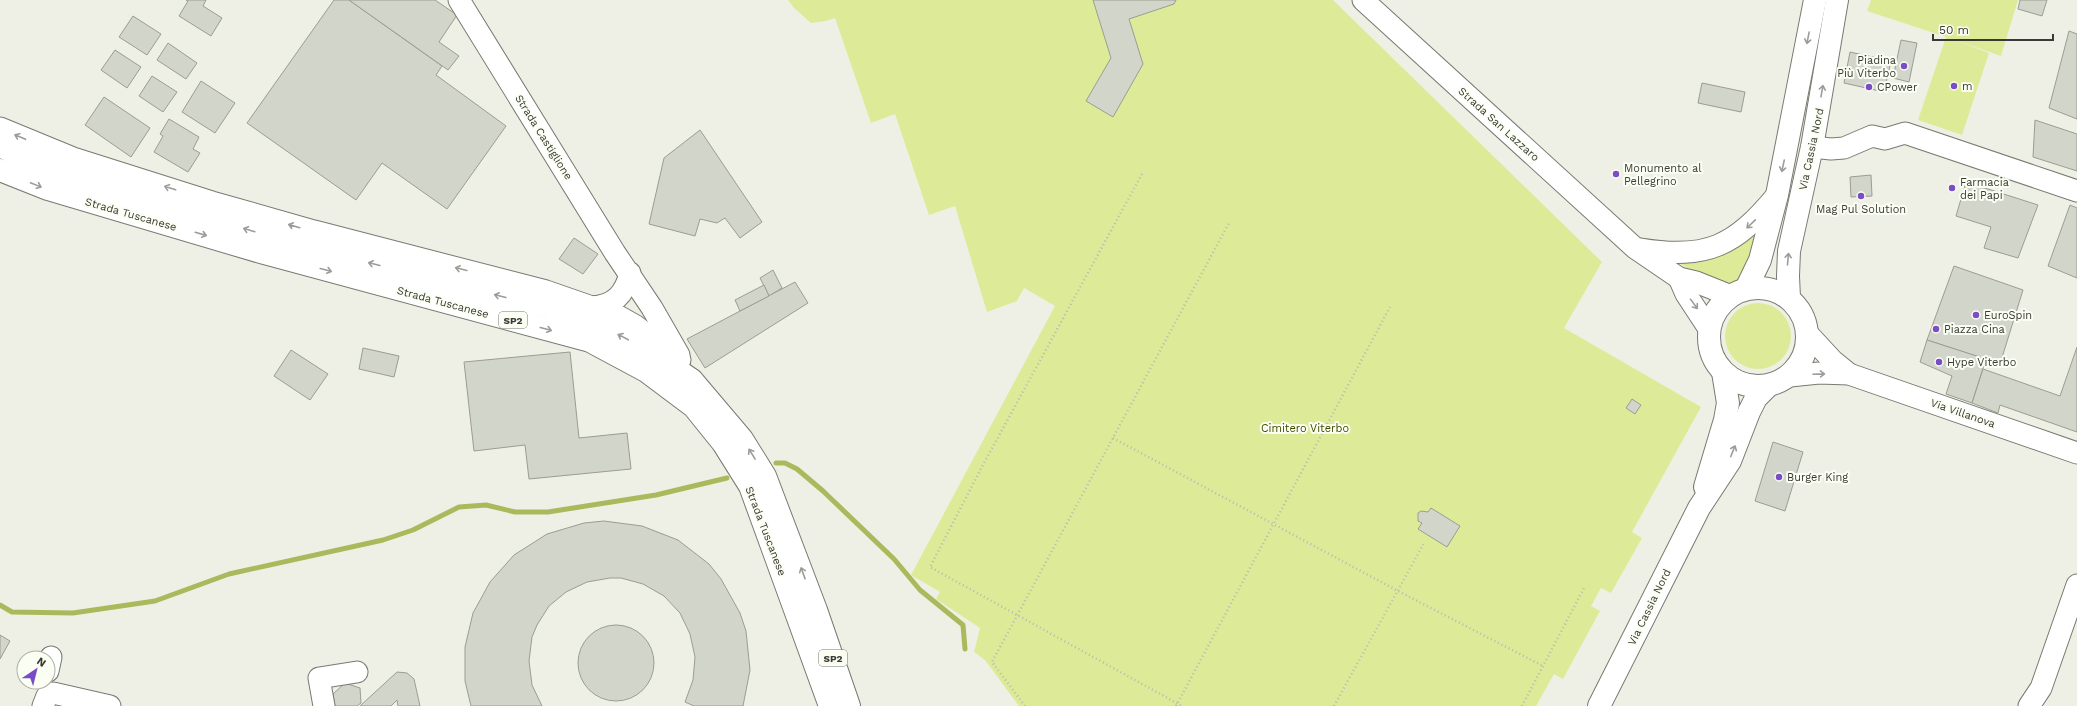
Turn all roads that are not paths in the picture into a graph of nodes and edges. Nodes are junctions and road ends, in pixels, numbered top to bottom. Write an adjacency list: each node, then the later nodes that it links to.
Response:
1 (460, 0): 12 (street, Strada Castiglione)
2 (1363, 0): 11 (street, Strada San Lazzaro)
3 (1815, 0): 10 (main road, Via Cassia Nord, one-way to 10)
4 (1838, 0): 7 (main road, Via Cassia Nord, one-way to 4)
5 (0, 128): 16 (street, Strada Tuscanese, one-way to 5)
6 (0, 146): 19 (main road, Strada Tuscanese / SP2, one-way to 6)
7 (1812, 146): 9 (street); 15 (main road, Via Cassia Nord, one-way to 7)
8 (0, 170): 35 (main road, Strada Tuscanese / SP2, one-way to 35)
9 (2077, 191)
10 (1777, 195): 11 (street, one-way to 11); 14 (main road, Via Cassia Nord)
11 (1635, 248): 13 (street, Strada San Lazzaro)
12 (630, 273): 16 (street); 20 (street, Strada Castiglione)
13 (1679, 278): 14 (street, Strada San Lazzaro); 17 (street, one-way to 17)
14 (1739, 292): 15 (main road, Via Cassia Nord); 17 (main road, Via Cassia Nord)
15 (1789, 298): 18 (main road, Via Cassia Nord)
16 (592, 307): 19 (street, Strada Tuscanese)
17 (1709, 329): 21 (main road, Via Cassia Nord)
18 (1808, 334): 22 (street, Via Villanova); 23 (main road, Via Cassia Nord)
19 (653, 347): 20 (street); 24 (main road, Strada Tuscanese / SP2)
20 (682, 361): 24 (main road)
21 (1723, 372): 25 (main road, Via Cassia Nord); 27 (main road, Via Cassia Nord)
22 (1849, 374): 23 (street, Via Villanova, one-way to 22); 26 (street, Via Villanova)
23 (1790, 376): 25 (main road, Via Cassia Nord)
24 (692, 380): 29 (main road, Strada Tuscanese / SP2, one-way to 24)
25 (1768, 386): 27 (main road, Via Cassia Nord, one-way to 25)
26 (2077, 453)
27 (1699, 508): 30 (main road, Via Cassia Nord)
28 (2077, 585): 40 (street)
29 (816, 610): 36 (main road, SP2); 37 (main road)
30 (1627, 654): 38 (main road, Via Cassia Nord); 39 (main road)
31 (357, 672): 34 (street)
32 (45, 695): 33 (street)
33 (110, 706)
34 (324, 706)
35 (830, 706)
36 (849, 706)
37 (864, 706)
38 (1600, 706)
39 (1608, 706)
40 (2029, 706)

